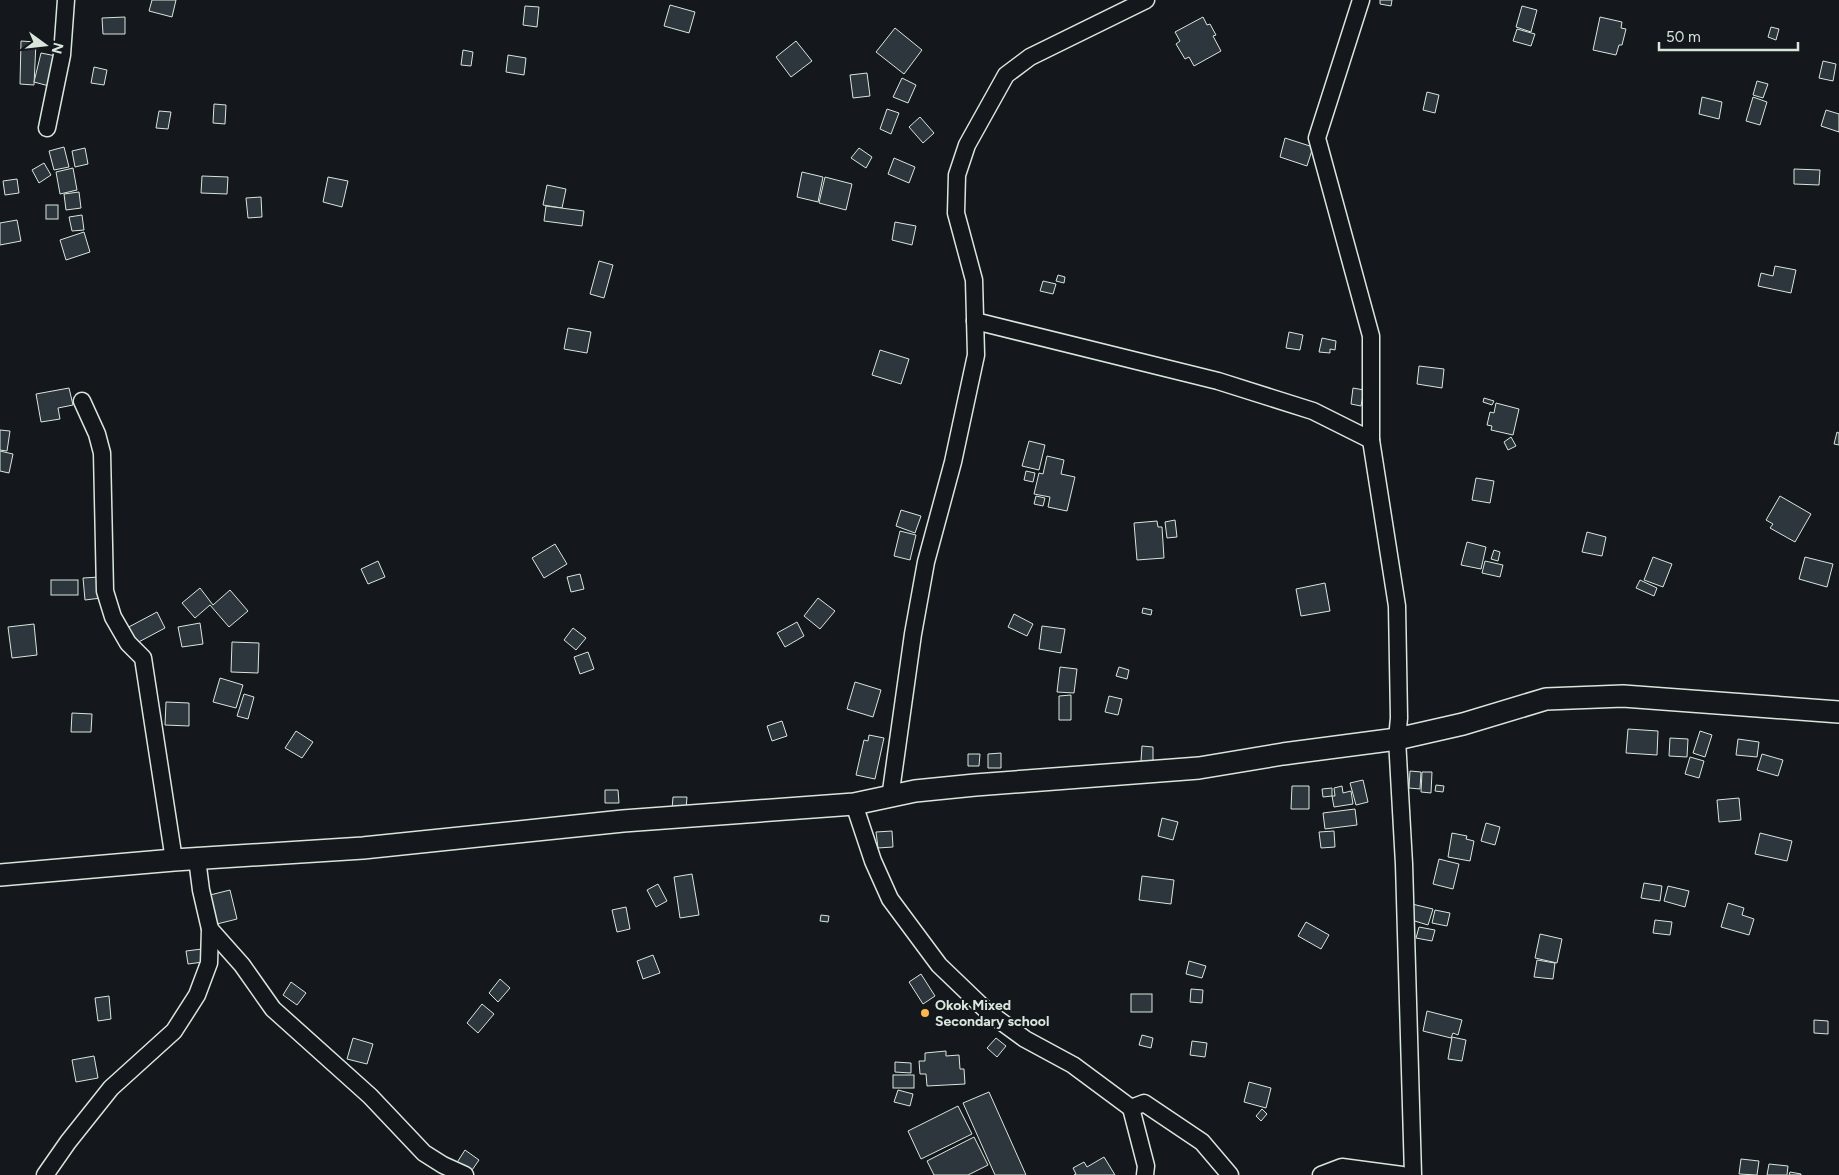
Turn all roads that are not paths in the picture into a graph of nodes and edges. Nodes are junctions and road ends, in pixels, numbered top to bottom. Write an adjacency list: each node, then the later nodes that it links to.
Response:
1 (66, 0): 4 (street)
2 (1146, 0): 5 (street)
3 (1360, 0): 7 (street)
4 (47, 128)
5 (975, 321): 7 (street); 10 (street)
6 (82, 401): 13 (street)
7 (1371, 440): 9 (street)
8 (1839, 712): 9 (street)
9 (1397, 739): 10 (street); 23 (street)
10 (890, 798): 11 (street)
11 (854, 804): 12 (street); 16 (street)
12 (197, 859): 13 (street); 15 (street)
13 (174, 860): 14 (street)
14 (0, 875)
15 (210, 929): 17 (street); 18 (street)
16 (1131, 1108): 19 (street); 20 (street)
17 (45, 1175)
18 (465, 1175)
19 (1145, 1175)
20 (1230, 1175)
21 (1322, 1175): 22 (street)
22 (1402, 1175)
23 (1413, 1175)

